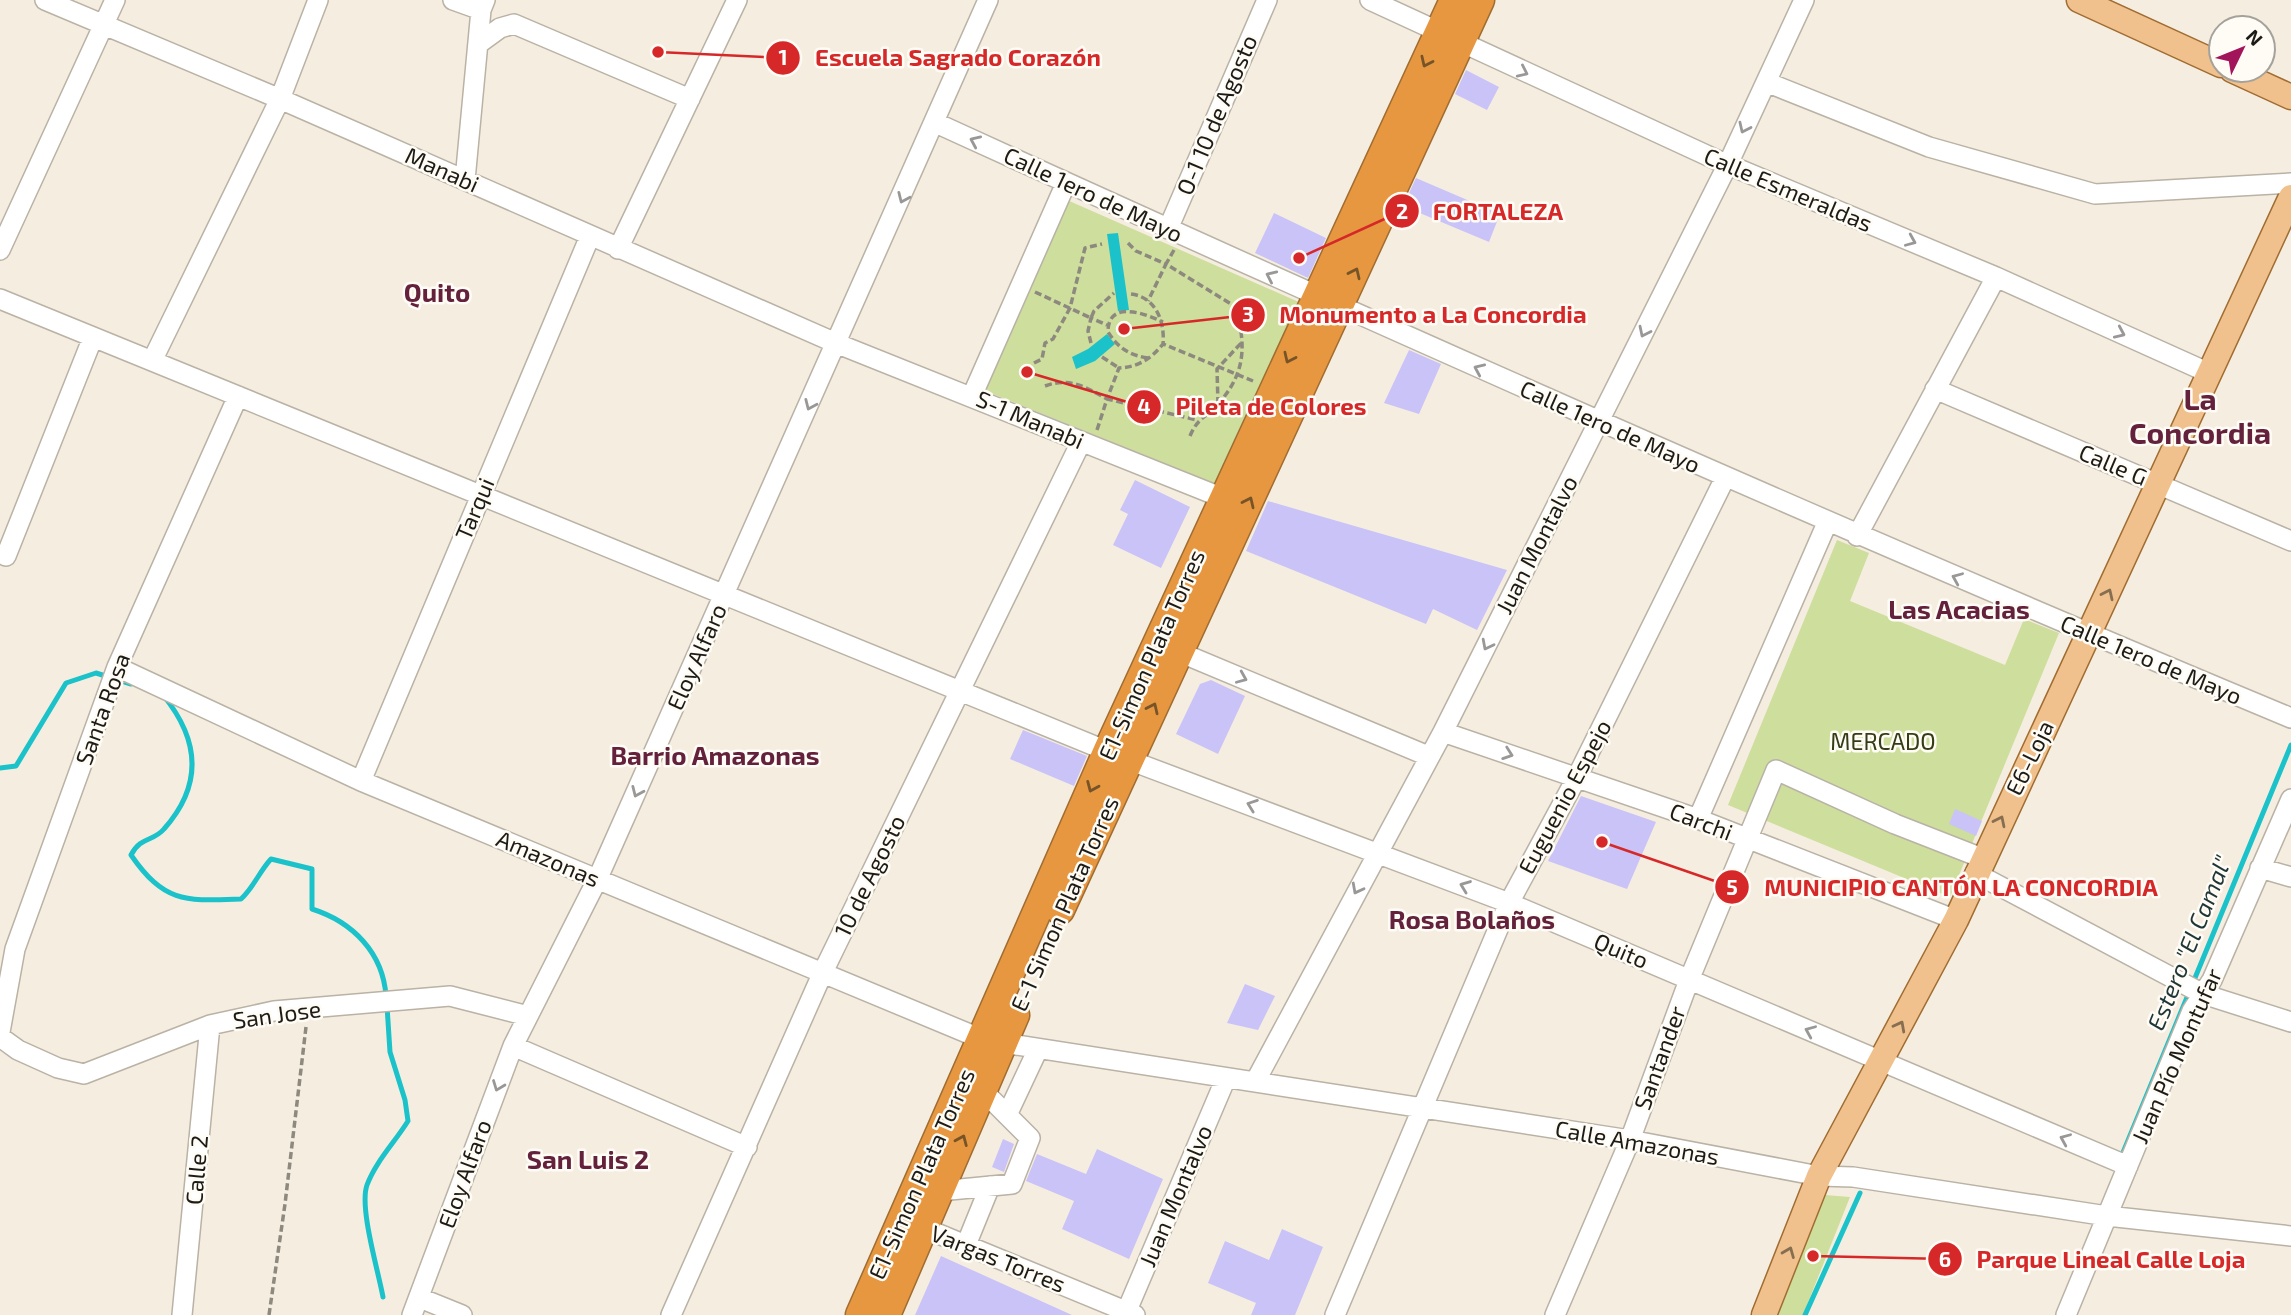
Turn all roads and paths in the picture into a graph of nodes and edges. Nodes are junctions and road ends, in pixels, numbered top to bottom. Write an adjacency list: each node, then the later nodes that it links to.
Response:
1 (45, 0): 14 (street, Manabi)
2 (116, 0): 14 (street)
3 (318, 0): 21 (street)
4 (453, 0): 13 (street)
5 (737, 0): 22 (street)
6 (988, 0): 23 (street, Eloy Alfaro)
7 (1267, 0): 29 (street, O-1 10 de Agosto)
8 (1370, 0): 15 (street, Calle Esmeraldas)
9 (1454, 0): 15 (highway, E1-Simon Plata Torres)
10 (1480, 0): 15 (highway)
11 (1804, 0): 18 (street, Juan Montalvo)
12 (2079, 0): 17 (main road)
13 (483, 5): 16 (street)
14 (105, 25): 21 (street, Manabi); 35 (street)
15 (1451, 38): 24 (street, Calle Esmeraldas, one-way to 24); 44 (highway, E1-Simon Plata Torres)
16 (478, 44): 22 (street); 25 (street)
17 (2207, 59)
18 (1766, 82): 24 (street, Juan Montalvo, one-way to 24); 27 (street)
19 (2263, 84): 20 (main road)
20 (2291, 97)
21 (280, 99): 25 (street, Manabi); 57 (street)
22 (690, 99): 34 (street)
23 (936, 123): 26 (street, Calle 1ero de Mayo, one-way to 23); 52 (street, Eloy Alfaro, one-way to 52)
24 (1728, 164): 37 (street, Calle Esmeraldas, one-way to 37); 71 (street, Juan Montalvo, one-way to 71)
25 (465, 180): 30 (street, Manabi)
26 (1066, 183): 29 (street, Calle 1ero de Mayo); 38 (street)
27 (2291, 183)
28 (2291, 197): 61 (main road, E6-Loja)
29 (1168, 229): 44 (street, Calle 1ero de Mayo, one-way to 29)
30 (590, 236): 34 (street, Manabi); 76 (street, Tarqui)
31 (1128, 243): 36 (path)
32 (1102, 244): 45 (path)
33 (1175, 248): 36 (path)
34 (618, 249): 52 (street, Manabi)
35 (0, 250)
36 (1166, 264): 43 (path); 46 (path)
37 (1996, 277): 61 (street, Calle Esmeraldas, one-way to 61); 64 (street)
38 (1021, 285): 45 (path); 67 (street)
39 (1114, 293): 47 (path)
40 (1131, 294): 43 (path)
41 (0, 299): 50 (street, Quito)
42 (1248, 300): 46 (path)
43 (1148, 301): 48 (path)
44 (1329, 302): 65 (highway, E1-Simon Plata Torres, one-way to 65); 71 (street, Calle 1ero de Mayo, one-way to 44); 84 (highway, one-way to 44)
45 (1070, 308): 47 (path); 58 (path)
46 (1236, 308): 51 (path)
47 (1091, 318): 49 (path); 53 (path)
48 (1163, 322): 49 (path); 54 (path)
49 (1108, 326): 56 (path)
50 (93, 337): 57 (street, Quito); 81 (street)
51 (1244, 340): 60 (path); 62 (path)
52 (838, 344): 67 (street, S-1 Manabi); 82 (street, Eloy Alfaro, one-way to 82)
53 (1091, 344)
54 (1163, 344): 56 (path); 60 (path)
55 (1101, 357): 59 (path)
56 (1149, 358): 59 (path)
57 (152, 361): 66 (street, Quito)
58 (1034, 363)
59 (1119, 368): 68 (path)
60 (1217, 369): 62 (path); 69 (path)
61 (2209, 373): 75 (main road, E6-Loja)
62 (1237, 375): 65 (path); 69 (path)
63 (1045, 386): 68 (path)
64 (1936, 389): 75 (street, Calle G); 79 (street)
65 (1274, 390): 77 (highway, E1-Simon Plata Torres)
66 (237, 396): 76 (street, Quito); 85 (street, Santa Rosa)
67 (972, 396): 73 (street, S-1 Manabi)
68 (1107, 399): 70 (path); 73 (path)
69 (1217, 405): 70 (path)
70 (1197, 420): 72 (path)
71 (1599, 422): 74 (street, Calle 1ero de Mayo); 88 (street, Juan Montalvo, one-way to 88)
72 (1190, 436)
73 (1088, 439): 77 (street, S-1 Manabi); 86 (street, 10 de Agosto)
74 (1725, 478): 78 (street, Calle 1ero de Mayo); 91 (street, Euguenio Espejo)
75 (2160, 485): 80 (street, Calle G); 83 (main road, E6-Loja, one-way to 75)
76 (481, 496): 82 (street, Quito); 92 (street, Tarqui)
77 (1223, 498): 89 (highway, E1-Simon Plata Torres)
78 (1827, 523): 79 (street, Calle 1ero de Mayo); 94 (street)
79 (1857, 536): 83 (street, Calle 1ero de Mayo, one-way to 79)
80 (2291, 541)
81 (6, 556)
82 (726, 593): 86 (street, Quito); 100 (street, Eloy Alfaro, one-way to 100)
83 (2090, 634): 87 (street, Calle 1ero de Mayo); 97 (main road, E6-Loja, one-way to 83)
84 (1179, 652): 89 (highway, one-way to 84); 90 (street, one-way to 90)
85 (117, 667): 92 (street, Amazonas); 103 (street, Santa Rosa)
86 (961, 690): 89 (street, Quito); 104 (street, 10 de Agosto)
87 (2291, 718)
88 (1443, 732): 90 (street, Juan Montalvo); 91 (street, Carchi, one-way to 91)
89 (1119, 755): 96 (street, Quito, one-way to 89); 112 (highway, E1-Simon Plata Torres)
90 (1428, 756): 96 (street, Juan Montalvo)
91 (1577, 777): 94 (street, Carchi); 101 (street, Euguenio Espejo)
92 (361, 781): 100 (street, Amazonas)
93 (2291, 799): 98 (street, Juan Pío Montufar)
94 (1698, 819): 95 (street, Carchi)
95 (1749, 841): 97 (street, Santander); 102 (street, Carchi); 105 (street, Santander)
96 (1377, 852): 101 (street, Quito, one-way to 96); 117 (street, Juan Montalvo, one-way to 117)
97 (1979, 866): 102 (main road, E6-Loja); 106 (street)
98 (2260, 868): 99 (street); 106 (street, Juan Pío Montufar)
99 (2291, 877)
100 (597, 880): 104 (street, Amazonas); 108 (street, Eloy Alfaro)
101 (1509, 902): 105 (street, Quito); 119 (street, Euguenio Espejo)
102 (1956, 920): 115 (main road, E6-Loja, one-way to 102)
103 (7, 945): 111 (street, Santa Rosa)
104 (823, 972): 112 (street, Amazonas); 122 (street, 10 de Agosto)
105 (1689, 980): 115 (street, Quito, one-way to 105); 121 (street, Santander)
106 (2203, 994): 109 (street); 123 (street, Juan Pío Montufar)
107 (308, 1011): 108 (street, San Jose); 110 (street, San Jose); 134 (path)
108 (528, 1016): 113 (street, Eloy Alfaro)
109 (2291, 1022)
110 (210, 1025): 111 (street, San Jose); 133 (street, Calle 2)
111 (0, 1035)
112 (993, 1042): 114 (street, Calle Amazonas); 118 (highway); 128 (highway, E1-Simon Plata Torres)
113 (513, 1046): 122 (street); 131 (street, Eloy Alfaro, one-way to 131)
114 (1038, 1049): 116 (street, Calle Amazonas); 120 (street)
115 (1882, 1061): 123 (street, Quito, one-way to 115); 124 (main road, E6-Loja)
116 (1226, 1078): 117 (street, Calle Amazonas); 132 (street, Juan Montalvo)
117 (1255, 1082): 119 (street, Calle Amazonas)
118 (983, 1091): 120 (street); 126 (highway, one-way to 118)
119 (1421, 1107): 121 (street, Calle Amazonas); 139 (street, Euguenio Espejo)
120 (1007, 1115): 125 (street)
121 (1630, 1140): 124 (street, Calle Amazonas); 140 (street, Santander)
122 (747, 1147): 136 (street, 10 de Agosto)
123 (2128, 1166): 127 (street, Juan Pío Montufar)
124 (1819, 1177): 127 (street, Calle Amazonas); 141 (main road, E6-Loja, one-way to 124)
125 (989, 1186): 126 (street); 130 (street)
126 (940, 1191): 128 (highway)
127 (2107, 1216): 129 (street, Calle Amazonas); 142 (street, Juan Pío Montufar)
128 (913, 1223): 130 (street, Vargas Torres); 137 (highway, E1-Simon Plata Torres); 138 (highway)
129 (2291, 1236)
130 (965, 1245): 132 (street, Vargas Torres)
131 (416, 1307): 135 (street)
132 (1129, 1314)
133 (182, 1315)
134 (269, 1315)
135 (462, 1315)
136 (671, 1315)
137 (860, 1315)
138 (886, 1315)
139 (1335, 1315)
140 (1555, 1315)
141 (1764, 1315)
142 (2066, 1315)

